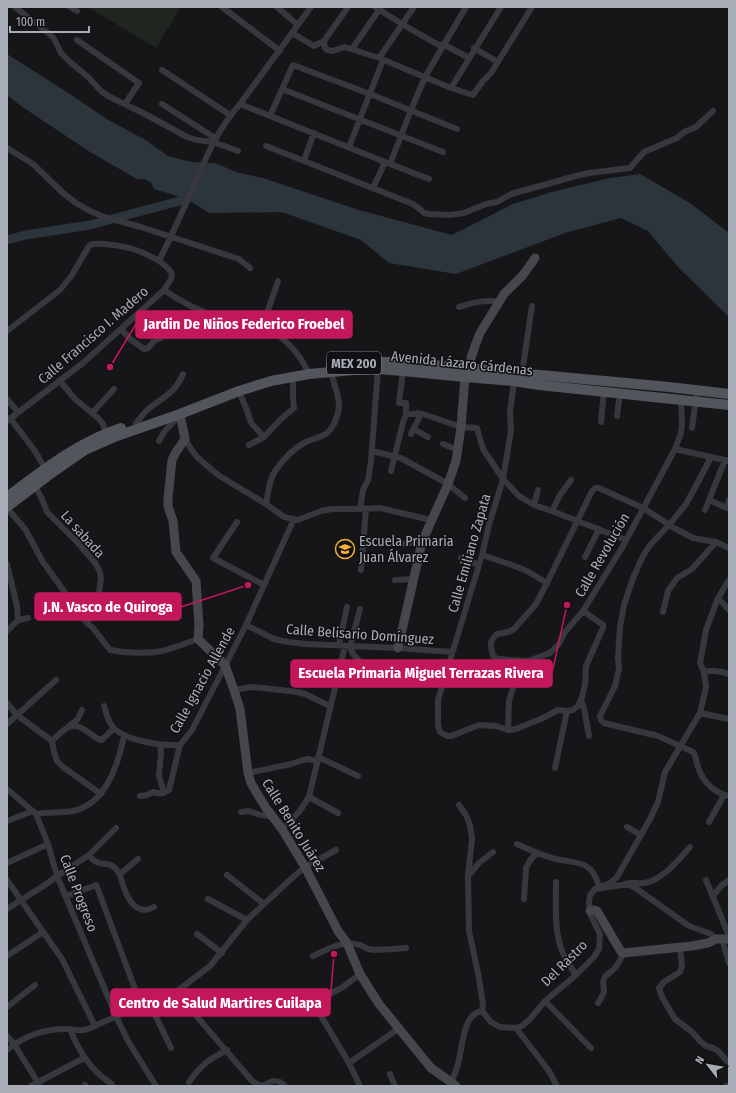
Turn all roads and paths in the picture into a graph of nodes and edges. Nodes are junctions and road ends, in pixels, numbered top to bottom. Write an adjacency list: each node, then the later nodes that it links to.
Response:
1 (70, 7): 12 (street)
2 (222, 7): 21 (street)
3 (277, 7): 14 (street)
4 (311, 7): 14 (street)
5 (348, 7): 17 (street)
6 (414, 7): 13 (street)
7 (465, 7): 18 (street)
8 (501, 7): 19 (street)
9 (532, 7): 24 (street)
10 (18, 8): 30 (street)
11 (378, 8): 13 (street); 20 (street)
12 (77, 11)
13 (402, 24): 18 (street); 23 (street)
14 (298, 25): 15 (street)
15 (292, 33): 17 (street); 21 (street)
16 (77, 40): 30 (street)
17 (324, 41): 20 (street)
18 (442, 45): 22 (street); 26 (street)
19 (474, 48): 22 (street); 24 (street)
20 (352, 49): 23 (street)
21 (280, 51): 32 (street)
22 (469, 58): 27 (street)
23 (381, 59): 26 (street); 29 (street)
24 (498, 62): 27 (street)
25 (162, 70): 35 (street)
26 (425, 77): 27 (street); 33 (street)
27 (451, 88)
28 (282, 89): 29 (street); 36 (street); 37 (street)
29 (370, 94): 33 (street); 37 (street)
30 (126, 104): 41 (street)
31 (162, 104): 41 (street)
32 (240, 104): 35 (street); 36 (street)
33 (411, 110): 38 (street); 40 (street)
34 (713, 111): 50 (street)
35 (230, 115): 41 (street)
36 (270, 116): 39 (street)
37 (360, 120): 40 (street); 43 (street)
38 (457, 129)
39 (314, 133): 43 (street); 47 (street)
40 (401, 137): 46 (street); 48 (street)
41 (214, 140): 45 (street); 51 (street)
42 (266, 146): 47 (street)
43 (349, 147): 48 (street)
44 (7, 148): 51 (street)
45 (238, 151)
46 (443, 152)
47 (304, 160): 50 (street)
48 (387, 163): 49 (street); 50 (street)
49 (429, 179)
50 (373, 188)
51 (171, 237): 53 (street); 54 (street)
52 (535, 258): 57 (street)
53 (159, 261): 56 (street, Calle Francisco I. Madero); 62 (street)
54 (250, 268)
55 (278, 281): 60 (street)
56 (164, 290): 60 (street); 61 (street, Calle Francisco I. Madero)
57 (499, 302): 58 (street); 68 (street)
58 (459, 306)
59 (532, 306): 69 (street)
60 (263, 325): 66 (street)
61 (120, 329): 63 (street); 72 (street, Calle Francisco I. Madero)
62 (7, 331)
63 (161, 338)
64 (378, 369): 65 (main road, Avenida Lázaro Cárdenas / MEX 200); 67 (main road, Avenida Lázaro Cárdenas / MEX 200); 104 (street)
65 (403, 370): 68 (main road, Avenida Lázaro Cárdenas / MEX 200); 88 (street)
66 (308, 371): 67 (main road, Avenida Lázaro Cárdenas / MEX 200); 68 (main road, Avenida Lázaro Cárdenas / MEX 200); 71 (main road, Avenida Lázaro Cárdenas / MEX 200); 92 (main road, Avenida Lázaro Cárdenas / MEX 200)
67 (331, 372): 119 (street)
68 (468, 373): 69 (main road, Avenida Lázaro Cárdenas / MEX 200); 73 (main road, Avenida Lázaro Cárdenas / MEX 200); 93 (street)
69 (522, 373): 74 (main road, Avenida Lázaro Cárdenas / MEX 200)
70 (183, 374): 92 (street)
71 (293, 377): 76 (main road, Avenida Lázaro Cárdenas / MEX 200); 96 (street)
72 (60, 381): 84 (street, Calle Francisco I. Madero); 85 (street)
73 (514, 381): 74 (main road, Avenida Lázaro Cárdenas / MEX 200); 110 (street, Calle Emiliano Zapata)
74 (604, 386): 77 (main road, Avenida Lázaro Cárdenas / MEX 200); 78 (main road, Avenida Lázaro Cárdenas / MEX 200); 91 (street)
75 (114, 389): 85 (street)
76 (239, 391): 87 (main road, Avenida Lázaro Cárdenas / MEX 200); 96 (street)
77 (697, 391): 79 (main road, Avenida Lázaro Cárdenas / MEX 200); 82 (street)
78 (620, 393): 81 (main road, Avenida Lázaro Cárdenas / MEX 200); 89 (street)
79 (729, 394)
80 (7, 399): 84 (street)
81 (680, 400): 82 (main road, Avenida Lázaro Cárdenas / MEX 200); 102 (street, Calle Revolución)
82 (696, 402): 83 (main road, Avenida Lázaro Cárdenas / MEX 200); 94 (street)
83 (729, 405)
84 (18, 412): 90 (street, Calle Francisco I. Madero)
85 (92, 413): 95 (street)
86 (418, 413): 88 (street); 93 (street); 97 (street)
87 (180, 414): 98 (street); 99 (street); 109 (main road, Avenida Lázaro Cárdenas / MEX 200)
88 (406, 414): 105 (street)
89 (617, 416)
90 (9, 420): 109 (street)
91 (601, 422)
92 (136, 423): 95 (main road, Avenida Lázaro Cárdenas / MEX 200)
93 (461, 427): 103 (street); 110 (street)
94 (692, 428)
95 (106, 433): 109 (main road, Avenida Lázaro Cárdenas / MEX 200)
96 (264, 436): 101 (street)
97 (428, 437)
98 (185, 439): 119 (street); 161 (street)
99 (159, 441)
100 (443, 444): 103 (street)
101 (249, 446)
102 (675, 448): 106 (street); 122 (street, Calle Revolución)
103 (458, 450): 113 (street)
104 (372, 451): 105 (street); 123 (street)
105 (395, 456): 108 (street); 113 (street)
106 (711, 457): 107 (street); 130 (street)
107 (727, 461): 117 (street)
108 (391, 471)
109 (47, 472): 112 (main road, Avenida Lázaro Cárdenas / MEX 200)
110 (503, 479): 120 (street); 137 (street, Calle Emiliano Zapata)
111 (571, 480): 125 (street)
112 (31, 484): 115 (main road, Avenida Lázaro Cárdenas / MEX 200); 121 (main road, Avenida Lázaro Cárdenas / MEX 200); 158 (street, La sabada)
113 (448, 484): 116 (street); 127 (street)
114 (538, 490): 120 (street)
115 (7, 497)
116 (465, 498)
117 (709, 500): 118 (street); 124 (street)
118 (729, 500)
119 (266, 504): 126 (street)
120 (534, 505): 125 (street)
121 (7, 507): 158 (street)
122 (643, 508): 128 (street); 130 (street); 132 (street, Calle Revolución)
123 (363, 509): 126 (street); 127 (street); 144 (street)
124 (705, 510)
125 (552, 511): 128 (street)
126 (294, 519): 149 (street, Calle Ignacio Allende)
127 (431, 520): 133 (street)
128 (578, 521): 131 (street); 148 (street)
129 (237, 522): 149 (street)
130 (670, 524): 134 (street); 190 (street)
131 (599, 529): 132 (street); 139 (street)
132 (626, 540): 154 (street, Calle Revolución)
133 (422, 542): 135 (street); 140 (street)
134 (716, 542): 136 (street); 155 (street)
135 (401, 544)
136 (729, 548)
137 (482, 555): 143 (street, Calle Emiliano Zapata); 148 (street)
138 (392, 556): 140 (street)
139 (585, 557)
140 (418, 558): 145 (street)
141 (461, 558): 143 (street)
142 (7, 564): 157 (street)
143 (479, 565): 164 (street, Calle Emiliano Zapata)
144 (361, 570)
145 (414, 579): 146 (street); 163 (street)
146 (394, 580)
147 (729, 580): 150 (street)
148 (547, 583): 165 (street, Calle Revolución)
149 (264, 585): 159 (street, Calle Ignacio Allende)
150 (718, 598): 153 (street); 168 (street)
151 (347, 607): 162 (street)
152 (360, 609): 162 (street)
153 (729, 610)
154 (583, 611): 165 (street, Calle Revolución); 172 (street)
155 (663, 612)
156 (28, 618): 157 (street)
157 (18, 620): 160 (street)
158 (87, 623): 161 (street)
159 (246, 625): 162 (street, Calle Belisario Domínguez); 166 (street, Calle Ignacio Allende)
160 (7, 631)
161 (198, 639): 166 (street, Calle Benito Juárez)
162 (345, 646): 163 (street, Calle Belisario Domínguez); 167 (street); 175 (street)
163 (398, 648): 164 (street, Calle Belisario Domínguez)
164 (452, 652): 184 (street, Calle Emiliano Zapata)
165 (528, 661): 184 (street)
166 (224, 665): 171 (street, Calle Benito Juárez); 189 (street, Calle Ignacio Allende)
167 (370, 672)
168 (704, 672): 169 (street); 178 (street)
169 (729, 674)
170 (56, 680): 179 (street)
171 (234, 690): 175 (street); 193 (street, Calle Benito Juárez)
172 (581, 700): 177 (street); 186 (street)
173 (7, 703): 179 (street)
174 (104, 706): 183 (street)
175 (330, 706): 191 (street)
176 (82, 710): 182 (street)
177 (570, 711): 184 (street); 192 (street)
178 (700, 713): 180 (street); 190 (street)
179 (17, 714): 181 (street); 187 (street)
180 (729, 719)
181 (7, 724)
182 (68, 726): 183 (street); 187 (street)
183 (114, 728): 185 (street)
184 (508, 730)
185 (124, 736): 188 (street); 197 (street)
186 (589, 736)
187 (52, 741): 197 (street)
188 (160, 745): 189 (street); 196 (street)
189 (180, 745): 196 (street, Calle Ignacio Allende)
190 (680, 746): 199 (street); 211 (street)
191 (317, 759): 193 (street); 194 (street); 200 (street)
192 (555, 768)
193 (248, 773): 205 (street, Calle Benito Juárez)
194 (358, 776)
195 (7, 789): 203 (street, Calle Progreso)
196 (166, 791): 198 (street)
197 (101, 794): 203 (street)
198 (140, 796)
199 (727, 796): 207 (street)
200 (309, 797): 204 (street); 210 (street)
201 (459, 805): 225 (street)
202 (241, 812): 205 (street)
203 (34, 813): 206 (street); 212 (street, Calle Progreso)
204 (338, 813)
205 (272, 816): 210 (street, Calle Benito Juárez)
206 (7, 821)
207 (709, 822)
208 (627, 827): 211 (street)
209 (116, 828): 218 (street)
210 (282, 829): 221 (street, Calle Benito Juárez)
211 (641, 835): 231 (street)
212 (48, 844): 220 (street); 224 (street, Calle Progreso)
213 (517, 844): 217 (street)
214 (690, 847): 230 (street)
215 (336, 850): 221 (street)
216 (493, 852): 225 (street)
217 (537, 853): 231 (street); 235 (street)
218 (89, 855): 222 (street); 224 (street)
219 (138, 859): 222 (street)
220 (7, 862)
221 (305, 867): 237 (street); 245 (street, Calle Benito Juárez)
222 (120, 874): 238 (street)
223 (227, 875): 237 (street)
224 (57, 876): 232 (street, Calle Progreso); 236 (street)
225 (468, 876): 262 (street)
226 (7, 880): 236 (street)
227 (706, 880): 233 (street)
228 (729, 880): 233 (street)
229 (556, 882): 254 (street)
230 (622, 885): 231 (street); 244 (street)
231 (600, 888): 240 (street)
232 (66, 896): 260 (street); 263 (street, Calle Progreso)
233 (713, 896): 244 (street)
234 (208, 898): 241 (street)
235 (524, 899)
236 (20, 900): 239 (street); 242 (street)
237 (264, 904): 241 (street)
238 (154, 907)
239 (7, 909)
240 (590, 911): 248 (street); 254 (street, Del Rastro)
241 (247, 920): 249 (street)
242 (43, 932): 250 (street); 264 (street)
243 (197, 934): 249 (street)
244 (724, 938): 246 (street); 252 (street)
245 (347, 943): 247 (street); 251 (street); 253 (street, Calle Benito Juárez)
246 (680, 947): 248 (street); 276 (street)
247 (406, 948)
248 (623, 952): 259 (street)
249 (222, 953): 256 (street)
250 (7, 956)
251 (313, 956)
252 (729, 962)
253 (360, 974): 267 (street, Calle Benito Juárez); 275 (street)
254 (576, 975): 257 (street, Del Rastro)
255 (35, 985): 261 (street)
256 (176, 992): 258 (street); 273 (street)
257 (545, 1001): 265 (street, Del Rastro); 271 (street)
258 (149, 1002): 260 (street); 270 (street)
259 (598, 1003)
260 (142, 1005): 263 (street)
261 (7, 1007)
262 (482, 1011): 265 (street); 280 (street)
263 (116, 1016): 264 (street); 284 (street, Calle Progreso)
264 (95, 1026): 266 (street)
265 (516, 1028): 288 (street)
266 (70, 1029): 269 (street); 274 (street)
267 (398, 1029): 275 (street); 280 (street, Calle Benito Juárez)
268 (7, 1036): 269 (street)
269 (14, 1044): 272 (street); 279 (street)
270 (171, 1048)
271 (591, 1048)
272 (7, 1050)
273 (227, 1050): 278 (street); 285 (street)
274 (84, 1058): 279 (street); 283 (street)
275 (349, 1062): 286 (street)
276 (729, 1062)
277 (390, 1074): 287 (street)
278 (189, 1082)
279 (39, 1084): 282 (street)
280 (454, 1084)
281 (729, 1085): 289 (street)
282 (31, 1086)
283 (113, 1086)
284 (156, 1086)
285 (285, 1086)
286 (360, 1086)
287 (395, 1086)
288 (557, 1086)
289 (726, 1086)

